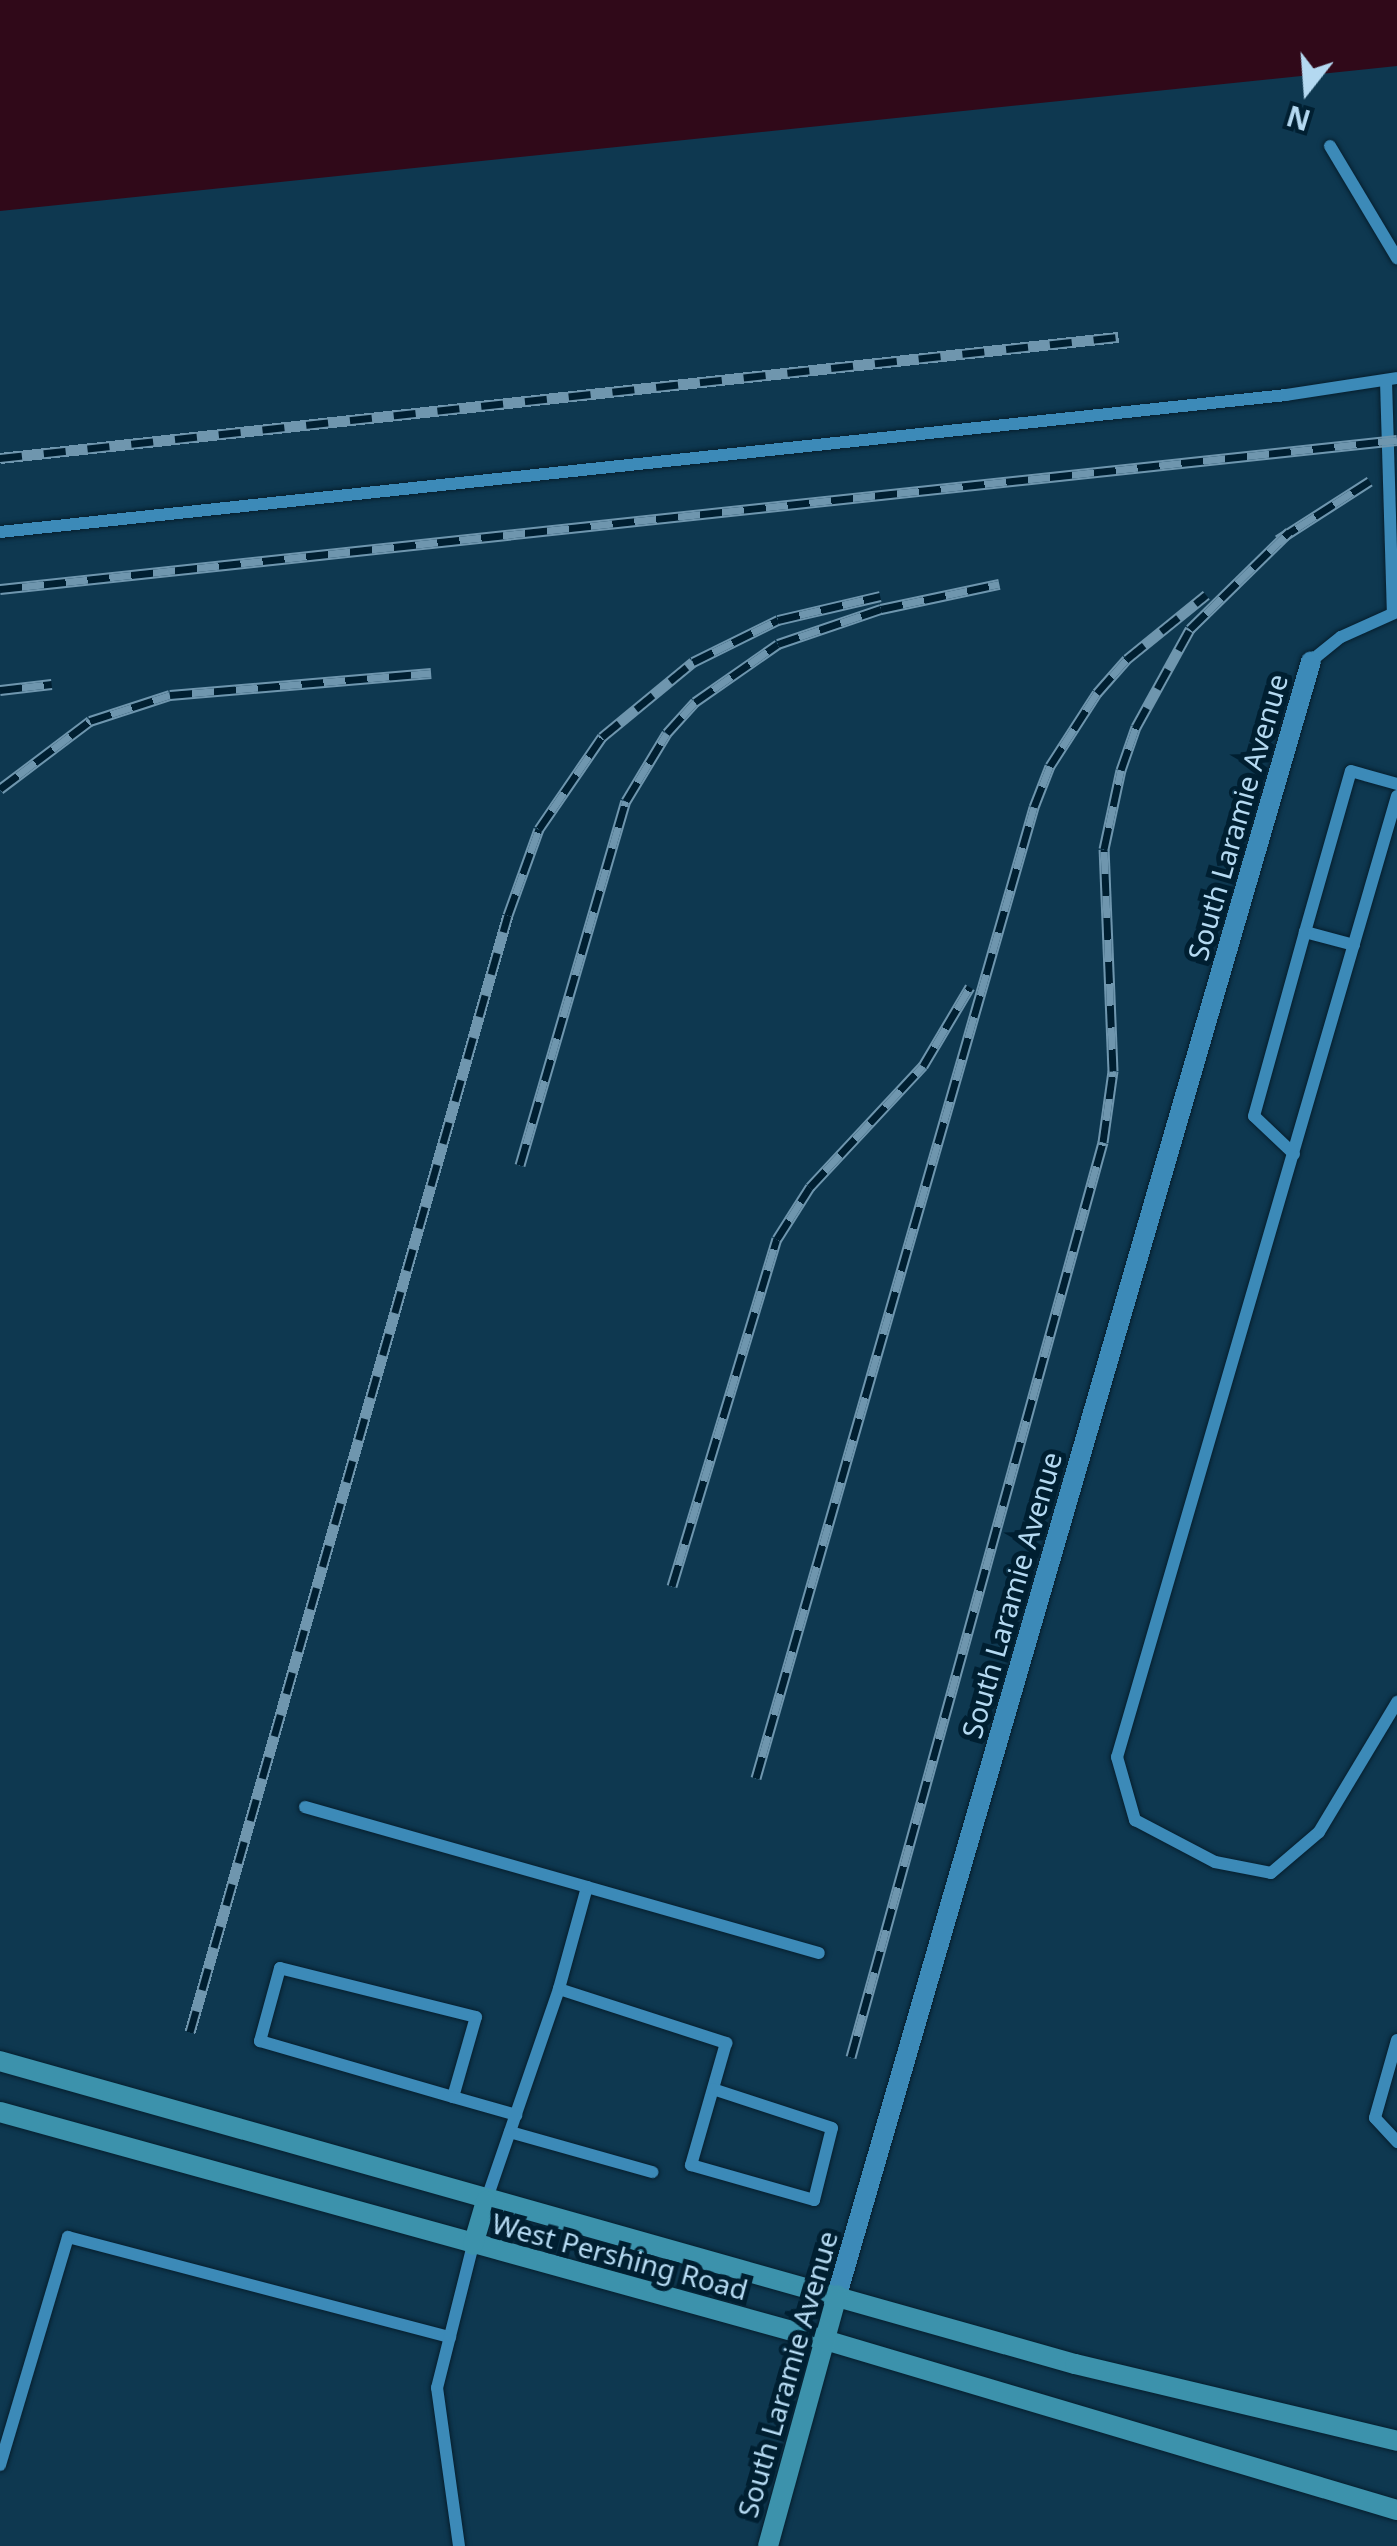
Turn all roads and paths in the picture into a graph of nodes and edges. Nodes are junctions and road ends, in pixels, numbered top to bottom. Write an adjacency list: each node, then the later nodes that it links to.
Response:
1 (1330, 146): 2 (lane)
2 (1397, 258)
3 (1391, 379): 4 (lane); 5 (lane)
4 (0, 532)
5 (1395, 612): 6 (lane)
6 (1311, 661): 28 (street, South Laramie Avenue)
7 (1397, 784): 9 (lane)
8 (1397, 796): 10 (lane)
9 (1305, 932): 10 (lane); 11 (lane)
10 (1354, 945): 11 (lane)
11 (1294, 1154): 12 (lane)
12 (1397, 1702)
13 (305, 1807): 14 (lane)
14 (587, 1887): 15 (lane); 16 (lane)
15 (819, 1954)
16 (559, 1990): 19 (lane); 22 (lane)
17 (1397, 2040): 24 (lane)
18 (0, 2061): 26 (main road, West Pershing Road)
19 (713, 2089): 19 (lane)
20 (453, 2097): 20 (lane); 22 (lane)
21 (0, 2112): 27 (main road, West Pershing Road)
22 (516, 2115): 23 (lane)
23 (510, 2132): 25 (lane); 26 (lane)
24 (1397, 2142)
25 (652, 2172)
26 (486, 2201): 27 (main road); 28 (main road, West Pershing Road)
27 (473, 2245): 29 (lane); 30 (main road, West Pershing Road)
28 (837, 2296): 30 (main road, South Laramie Avenue); 31 (main road, West Pershing Road)
29 (450, 2337): 32 (lane); 34 (lane)
30 (825, 2340): 33 (main road, West Pershing Road); 35 (main road, South Laramie Avenue)
31 (1397, 2441)
32 (0, 2466)
33 (1397, 2510)
34 (459, 2546)
35 (768, 2546)

